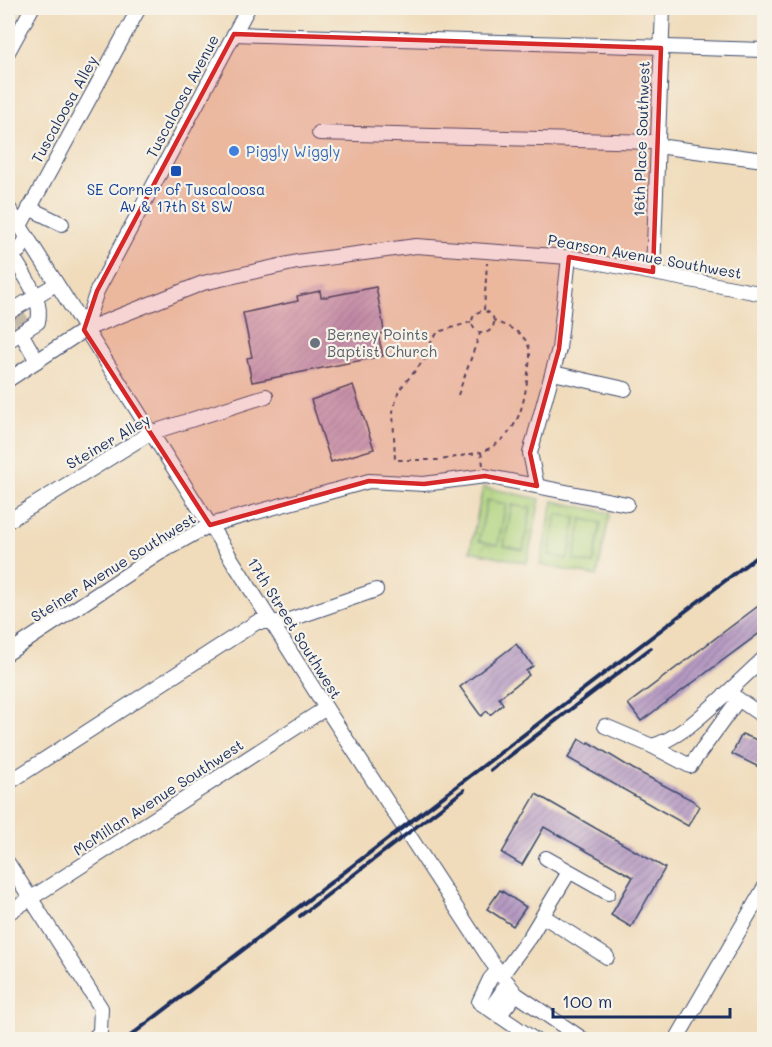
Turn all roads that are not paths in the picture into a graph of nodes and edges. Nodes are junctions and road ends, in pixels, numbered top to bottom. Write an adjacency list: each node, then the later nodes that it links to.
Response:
1 (32, 8): 8 (street)
2 (139, 8): 13 (street, Tuscaloosa Alley)
3 (248, 8): 5 (street, Tuscaloosa Avenue)
4 (663, 8): 6 (street, 16th Place Southwest)
5 (234, 34): 6 (street); 23 (street, Tuscaloosa Avenue)
6 (661, 48): 7 (street); 10 (street, 16th Place Southwest)
7 (765, 50)
8 (8, 52)
9 (319, 132): 10 (street)
10 (658, 143): 11 (street); 18 (street, 16th Place Southwest)
11 (765, 160)
12 (8, 207): 15 (street, 17th Street Southwest)
13 (29, 208): 14 (street); 15 (street, Tuscaloosa Alley)
14 (62, 224)
15 (24, 231): 17 (street, Tuscaloosa Alley); 19 (street, 17th Street Southwest)
16 (569, 257): 18 (street, Pearson Avenue Southwest); 23 (street, Pearson Avenue Southwest); 25 (street)
17 (12, 260): 21 (street)
18 (653, 272): 20 (street, Pearson Avenue Southwest)
19 (56, 284): 21 (street); 23 (street, 17th Street Southwest)
20 (765, 294)
21 (36, 296): 22 (street); 22 (street)
22 (16, 325): 24 (street)
23 (84, 330): 24 (street, Pearson Avenue Southwest); 29 (street, 17th Street Southwest)
24 (37, 361): 26 (street, Pearson Avenue Southwest)
25 (553, 373): 27 (street); 30 (street)
26 (8, 378)
27 (625, 389)
28 (266, 396): 29 (street, Steiner Alley)
29 (150, 433): 32 (street, Steiner Alley); 33 (street, 17th Street Southwest)
30 (537, 486): 31 (street, Steiner Avenue Southwest); 33 (street, Steiner Avenue Southwest)
31 (627, 504)
32 (8, 521)
33 (210, 525): 35 (street, 17th Street Southwest); 36 (street, Steiner Avenue Southwest)
34 (376, 590): 35 (street)
35 (270, 620): 39 (street, 17th Street Southwest); 43 (street)
36 (8, 653)
37 (765, 658): 38 (street)
38 (733, 696): 40 (street); 42 (street); 42 (street)
39 (326, 708): 49 (street, McMillan Avenue Southwest); 53 (street, 17th Street Southwest)
40 (765, 717)
41 (605, 726): 42 (street)
42 (652, 746)
43 (8, 783)
44 (546, 858): 46 (street)
45 (8, 863): 49 (street)
46 (569, 872): 48 (street); 51 (street)
47 (765, 888): 63 (street)
48 (608, 893)
49 (30, 898): 50 (street, McMillan Avenue Southwest); 60 (street)
50 (8, 913)
51 (543, 916): 52 (street); 53 (street)
52 (607, 957)
53 (506, 981): 54 (street, 17th Street Southwest); 55 (street); 55 (street)
54 (537, 1008): 56 (street); 58 (street, 17th Street Southwest)
55 (494, 1012): 56 (street)
56 (523, 1031): 61 (street)
57 (8, 1035): 59 (street)
58 (568, 1035): 62 (street, 17th Street Southwest)
59 (11, 1040)
60 (92, 1040)
61 (536, 1040)
62 (584, 1040)
63 (676, 1040)

